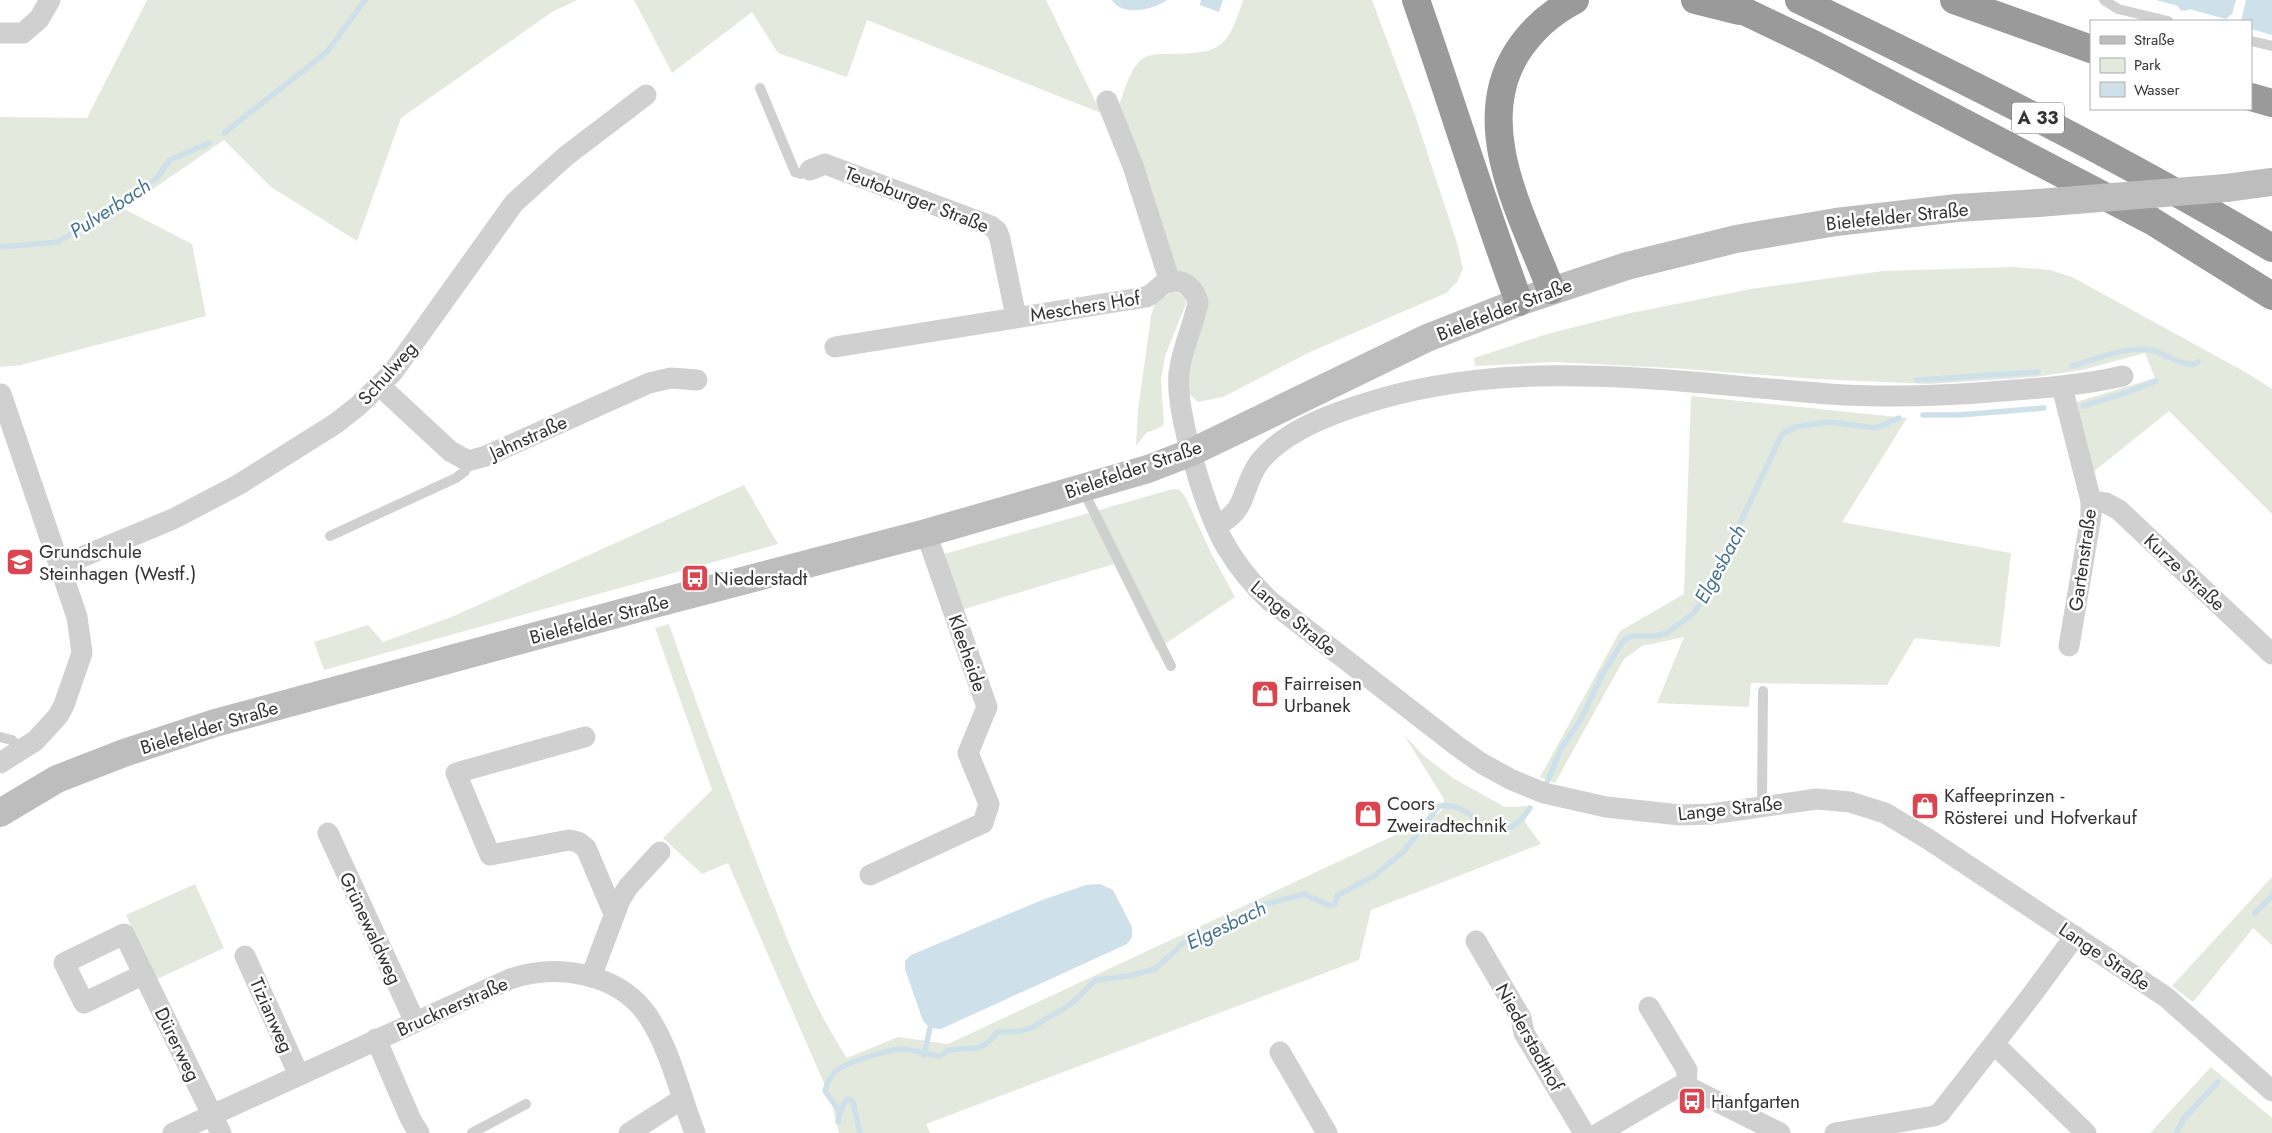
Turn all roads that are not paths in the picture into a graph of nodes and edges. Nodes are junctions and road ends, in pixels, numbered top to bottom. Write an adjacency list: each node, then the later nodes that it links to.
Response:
1 (50, 0): 11 (street)
2 (1416, 0): 26 (highway)
3 (1575, 0): 24 (highway)
4 (1694, 0): 9 (highway)
5 (1722, 0): 9 (highway, A 33)
6 (1799, 0): 22 (highway, A 33)
7 (1954, 0): 14 (highway)
8 (2104, 0): 10 (lane)
9 (1752, 14): 25 (highway, A 33)
10 (2164, 20)
11 (0, 33)
12 (2252, 41): 13 (lane)
13 (2272, 46)
14 (2090, 49)
15 (760, 88): 20 (lane)
16 (646, 95): 31 (street, Schulweg)
17 (2252, 97): 19 (highway)
18 (1108, 102): 23 (street)
19 (2272, 103)
20 (810, 170): 27 (street, Teutoburger Straße)
21 (2272, 182): 24 (main road, Bielefelder Straße, bridge)
22 (2272, 248)
23 (1170, 282): 27 (street, Meschers Hof); 34 (street)
24 (1551, 290): 26 (main road, Bielefelder Straße)
25 (2272, 296)
26 (1519, 302): 34 (main road, Bielefelder Straße)
27 (1016, 317): 28 (street, Meschers Hof)
28 (834, 347)
29 (2123, 376): 32 (street)
30 (697, 380): 35 (street, Jahnstraße)
31 (380, 386): 35 (street, Jahnstraße); 41 (street, Schulweg)
32 (2062, 387): 37 (street, Gartenstraße); 38 (street)
33 (1, 394): 41 (street)
34 (1192, 452): 36 (main road, Bielefelder Straße); 38 (street, Lange Straße)
35 (468, 461): 40 (lane)
36 (1082, 488): 39 (main road, Bielefelder Straße); 44 (lane)
37 (2091, 500): 42 (street, Gartenstraße); 43 (street, Kurze Straße)
38 (1216, 526): 50 (street, Lange Straße)
39 (926, 533): 51 (main road, Bielefelder Straße); 54 (street, Kleeheide)
40 (330, 536)
41 (60, 566): 48 (street)
42 (2069, 646)
43 (2272, 654)
44 (1171, 666)
45 (1763, 691): 50 (lane)
46 (0, 737): 48 (lane)
47 (585, 737): 55 (street)
48 (21, 751): 49 (street)
49 (0, 763)
50 (1763, 807): 56 (street, Lange Straße)
51 (0, 813)
52 (328, 833): 62 (street, Grünewaldweg)
53 (660, 852): 55 (street)
54 (870, 875)
55 (614, 914): 60 (street)
56 (2075, 936): 64 (street); 68 (street, Lange Straße)
57 (1476, 941): 79 (street, Niederstadthof)
58 (245, 956): 66 (street, Tizianweg)
59 (144, 974): 71 (street, Dürerweg)
60 (591, 976): 62 (street, Brucknerstraße); 69 (street, Brucknerstraße)
61 (1649, 1007): 67 (street)
62 (415, 1022): 63 (street, Brucknerstraße)
63 (376, 1039): 66 (street, Brucknerstraße); 74 (street)
64 (1994, 1044): 72 (street); 83 (street)
65 (1280, 1052): 78 (street)
66 (299, 1075): 71 (street, Brucknerstraße)
67 (1686, 1086): 80 (street); 81 (street)
68 (2272, 1091)
69 (682, 1099): 76 (street); 77 (street, Brucknerstraße)
70 (526, 1104): 75 (lane)
71 (217, 1124): 73 (street, Brucknerstraße)
72 (1929, 1125): 82 (street)
73 (173, 1133)
74 (419, 1133)
75 (472, 1133)
76 (629, 1133)
77 (695, 1133)
78 (1327, 1133)
79 (1584, 1133)
80 (1599, 1133)
81 (1780, 1133)
82 (1836, 1133)
83 (2086, 1133)

